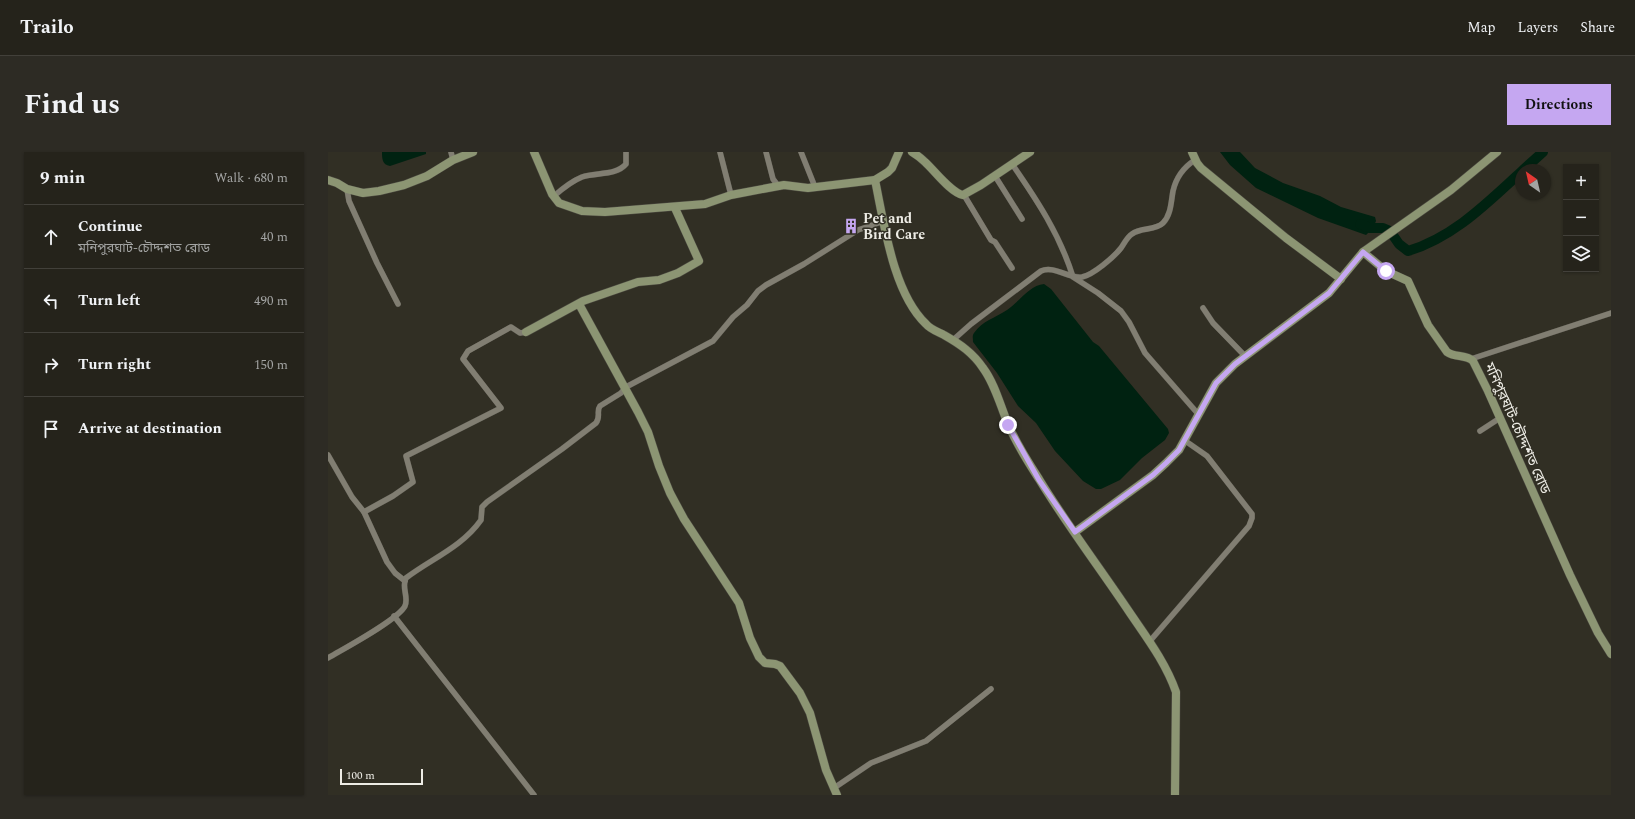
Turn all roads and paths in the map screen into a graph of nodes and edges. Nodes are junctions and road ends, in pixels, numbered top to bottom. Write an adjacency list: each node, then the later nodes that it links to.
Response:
1 (473, 152): 12 (street)
2 (534, 152): 23 (street)
3 (626, 152): 23 (street)
4 (720, 152): 21 (street)
5 (766, 152): 18 (street)
6 (801, 152): 19 (street)
7 (899, 152): 17 (street)
8 (912, 152): 22 (street)
9 (1030, 152): 14 (street)
10 (1192, 152): 13 (street)
11 (1497, 152): 27 (street)
12 (452, 156): 20 (street)
13 (1195, 160): 29 (street); 30 (street)
14 (1012, 164): 15 (street); 29 (street)
15 (995, 176): 22 (street); 25 (street)
16 (328, 180): 20 (street)
17 (875, 180): 19 (street); 26 (street)
18 (779, 187): 19 (street); 21 (street)
19 (815, 187)
20 (347, 189): 31 (street)
21 (731, 195): 24 (street)
22 (964, 195): 28 (street)
23 (554, 196): 24 (street)
24 (675, 208): 32 (street)
25 (1022, 219)
26 (884, 220): 36 (street); 39 (street)
27 (1366, 250): 30 (street); 38 (street, মনিপুরঘাট-চৌদ্দশত রোড)
28 (1012, 268)
29 (1073, 278): 36 (street); 40 (street)
30 (1341, 279): 37 (street)
31 (398, 304)
32 (579, 304): 35 (street); 39 (street)
33 (1203, 308): 37 (street)
34 (1611, 313): 38 (street)
35 (524, 332): 45 (street)
36 (953, 340): 46 (street)
37 (1246, 356): 40 (street)
38 (1471, 359): 41 (street, মনিপুরঘাট-চৌদ্দশত রোড)
39 (626, 388): 47 (street); 53 (street)
40 (1199, 415): 43 (street)
41 (1500, 418): 42 (street); 50 (street, মনিপুরঘাট-চৌদ্দশত রোড)
42 (1480, 431)
43 (1184, 440): 46 (street); 49 (street)
44 (328, 454): 45 (street)
45 (364, 512): 47 (street)
46 (1075, 532): 49 (street)
47 (405, 581): 48 (street)
48 (394, 616): 51 (street); 54 (street)
49 (1150, 641): 55 (street)
50 (1611, 654)
51 (328, 658)
52 (991, 689): 53 (street)
53 (835, 791)
54 (534, 795)
55 (1175, 795)

